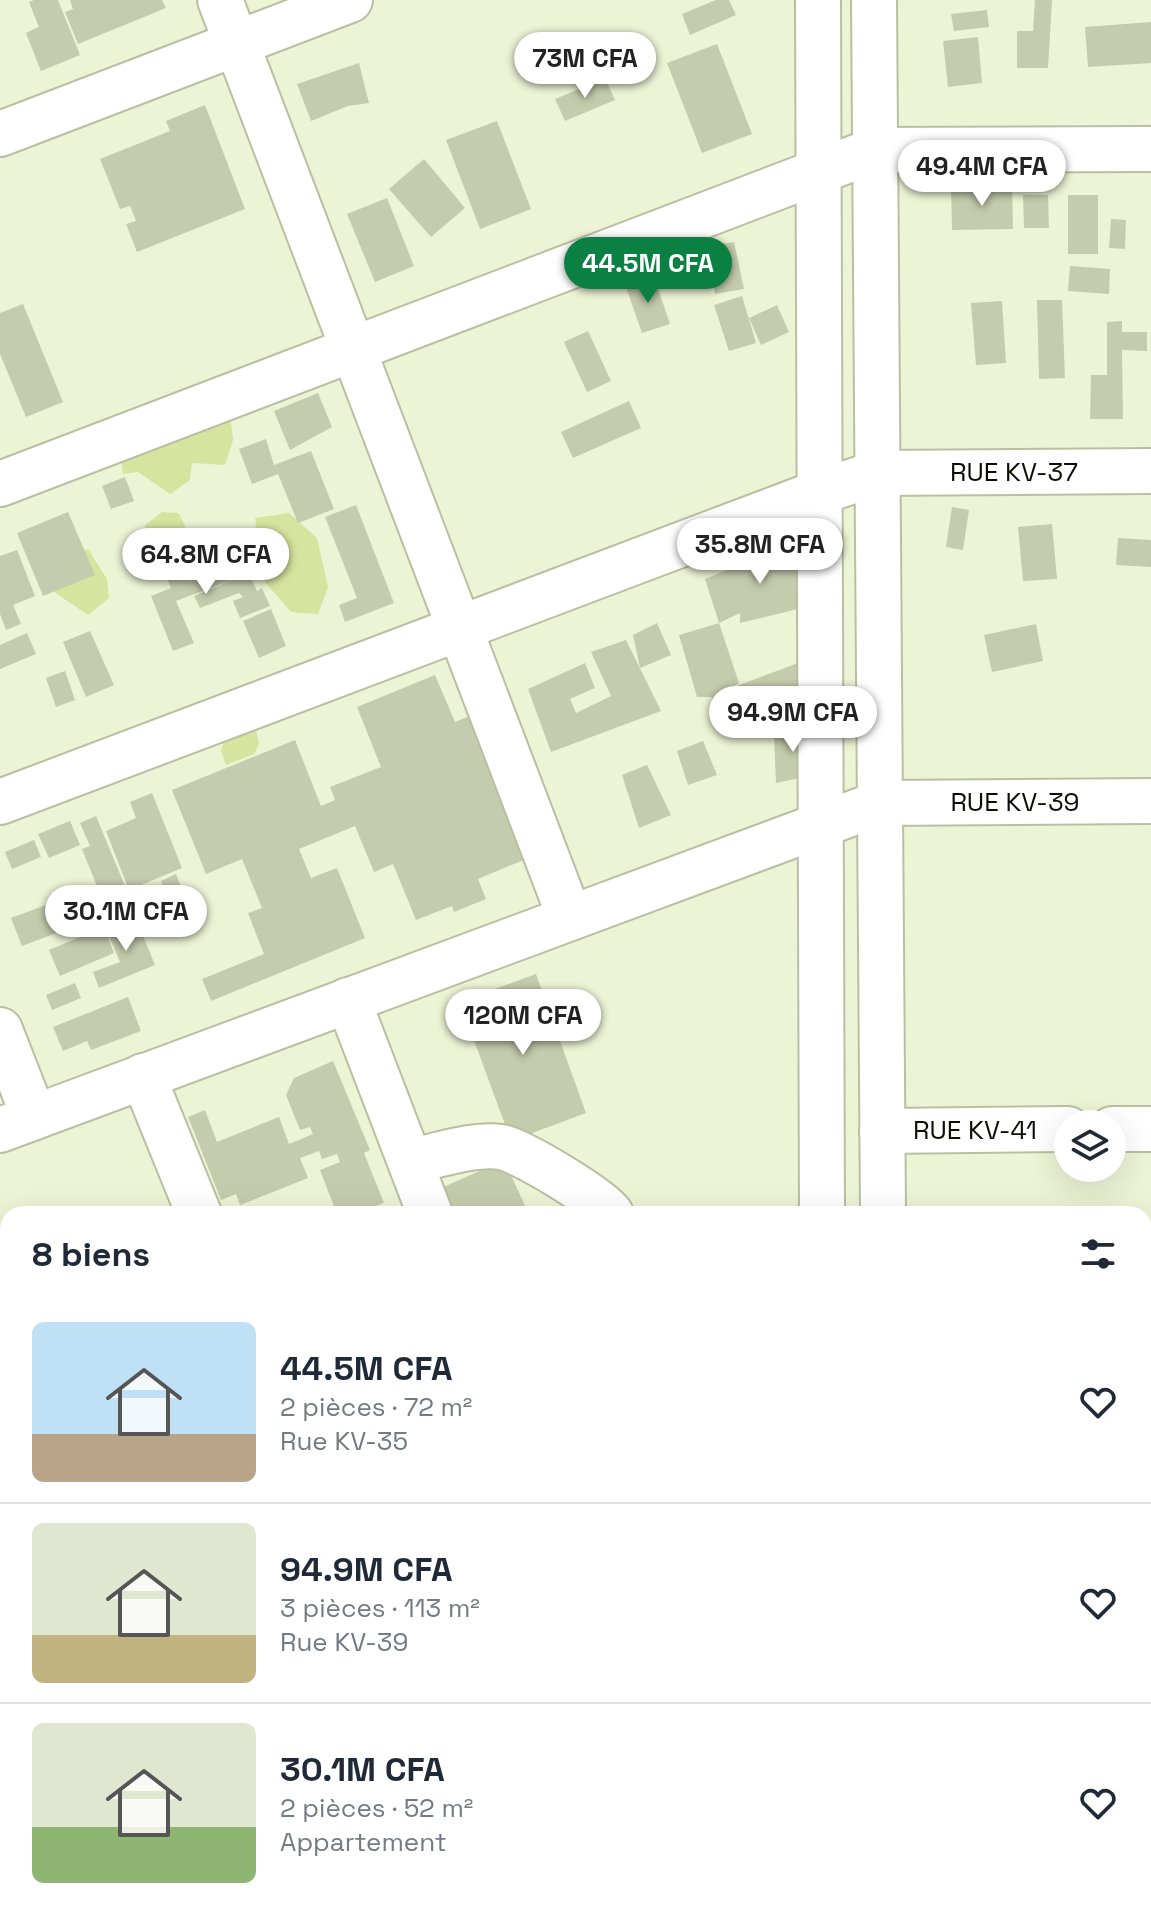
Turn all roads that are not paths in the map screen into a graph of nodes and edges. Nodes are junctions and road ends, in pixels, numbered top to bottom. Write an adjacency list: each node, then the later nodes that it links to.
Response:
1 (220, 0): 5 (street)
2 (350, 0): 5 (street)
3 (818, 0): 9 (street)
4 (874, 0): 8 (street)
5 (236, 44): 6 (street); 10 (street)
6 (0, 134)
7 (1151, 149): 8 (street)
8 (875, 150): 9 (street); 12 (street)
9 (819, 172): 10 (street); 14 (street)
10 (354, 349): 13 (street); 15 (street)
11 (1151, 471): 12 (street, RUE KV-37)
12 (877, 473): 14 (street, RUE KV-37); 18 (street)
13 (0, 484)
14 (820, 492): 15 (street, RUE KV-37); 19 (street)
15 (461, 629): 17 (street, RUE KV-37); 20 (street)
16 (1151, 801): 18 (street, RUE KV-39)
17 (0, 802)
18 (880, 803): 19 (street, RUE KV-39); 25 (street)
19 (821, 822): 20 (street, RUE KV-39); 24 (street)
20 (570, 918): 21 (street, RUE KV-39)
21 (348, 1000): 23 (street, RUE KV-39); 30 (street)
22 (0, 1030): 26 (street)
23 (143, 1076): 26 (street, RUE KV-39); 31 (street)
24 (821, 1091): 25 (street, RUE KV-41); 34 (street)
25 (882, 1111): 27 (street, RUE KV-41); 35 (street)
26 (17, 1123)
27 (1054, 1128)
28 (1126, 1129): 29 (street)
29 (1151, 1129)
30 (410, 1161): 32 (street); 33 (street)
31 (196, 1206)
32 (427, 1206)
33 (604, 1206)
34 (822, 1206)
35 (883, 1206)

